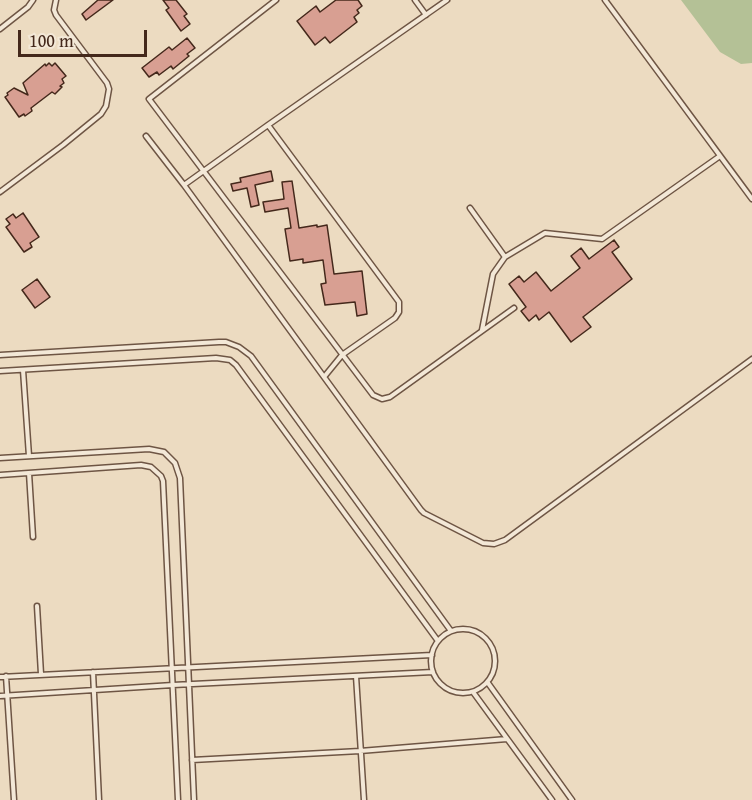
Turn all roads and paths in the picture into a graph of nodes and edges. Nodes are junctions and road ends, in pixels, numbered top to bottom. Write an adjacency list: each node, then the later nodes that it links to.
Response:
1 (33, 0): 8 (lane)
2 (56, 0): 14 (lane)
3 (276, 0): 12 (lane)
4 (415, 0): 7 (lane)
5 (447, 0): 7 (lane)
6 (605, 0): 11 (lane)
7 (426, 15): 9 (lane)
8 (0, 28)
9 (268, 125): 12 (lane); 21 (lane)
10 (146, 136): 13 (lane)
11 (720, 156): 15 (lane); 17 (lane)
12 (204, 171): 13 (lane); 21 (lane)
13 (184, 185): 25 (lane)
14 (0, 192)
15 (752, 199)
16 (471, 208): 17 (lane)
17 (505, 257): 19 (lane)
18 (514, 308): 19 (lane)
19 (482, 331): 21 (lane)
20 (0, 355): 32 (lane)
21 (342, 355): 25 (lane)
22 (752, 359): 25 (lane)
23 (23, 369): 24 (lane); 26 (lane); 33 (lane)
24 (0, 371)
25 (324, 377)
26 (29, 456): 27 (lane); 35 (lane)
27 (0, 458)
28 (29, 473): 29 (lane); 30 (lane); 36 (lane)
29 (0, 475)
30 (33, 537)
31 (37, 606): 39 (lane)
32 (451, 632): 33 (lane); 43 (lane)
33 (438, 641): 34 (lane)
34 (432, 655): 35 (lane); 38 (lane)
35 (189, 666): 36 (lane); 44 (lane)
36 (172, 667): 37 (lane); 45 (lane)
37 (93, 672): 39 (lane); 46 (lane)
38 (433, 672): 41 (lane); 47 (lane)
39 (41, 675): 40 (lane)
40 (6, 676): 42 (lane); 48 (lane)
41 (356, 676): 44 (lane); 51 (lane)
42 (0, 677)
43 (488, 683): 47 (lane); 59 (lane)
44 (189, 684): 45 (lane); 52 (lane)
45 (172, 685): 46 (lane); 55 (lane)
46 (94, 690): 48 (lane); 54 (lane)
47 (473, 692): 50 (lane)
48 (8, 695): 49 (lane); 53 (lane)
49 (0, 696)
50 (507, 739): 51 (lane); 58 (lane)
51 (360, 751): 52 (lane); 57 (lane)
52 (192, 760): 56 (lane)
53 (14, 800)
54 (99, 800)
55 (178, 800)
56 (194, 800)
57 (364, 800)
58 (552, 800)
59 (572, 800)

